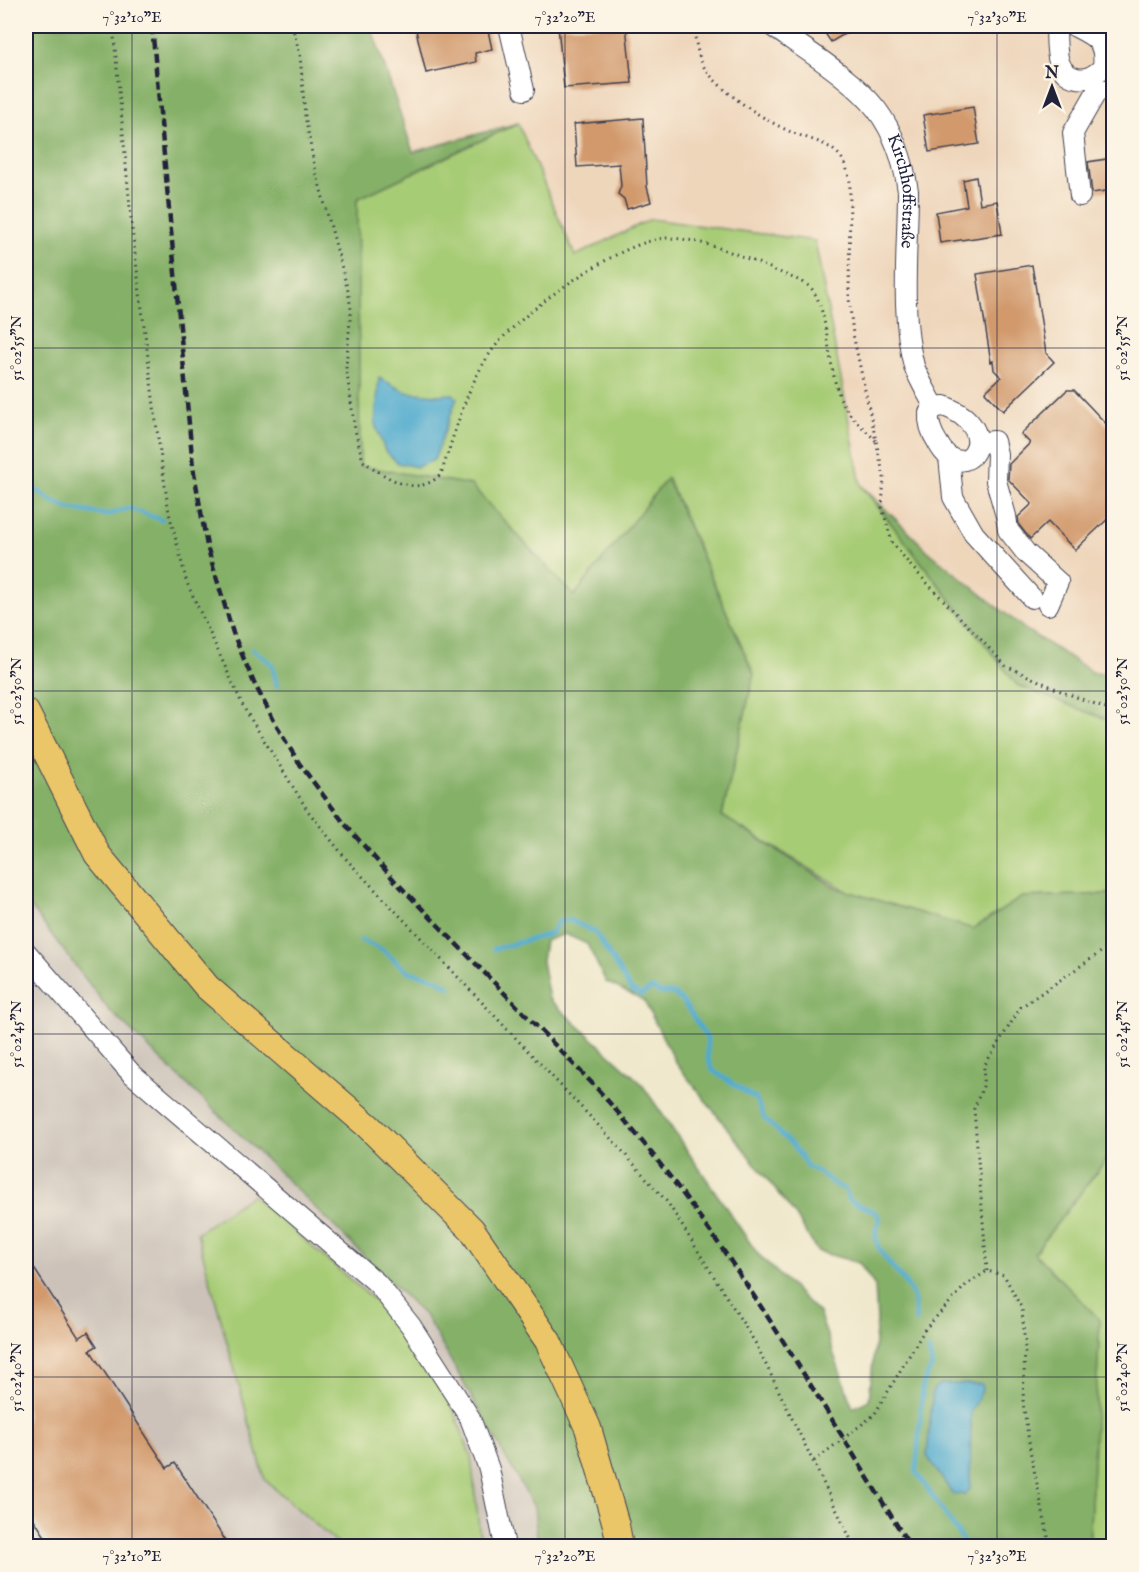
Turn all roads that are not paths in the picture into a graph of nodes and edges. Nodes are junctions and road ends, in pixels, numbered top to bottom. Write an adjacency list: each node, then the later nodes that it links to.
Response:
1 (509, 26): 6 (street)
2 (772, 26): 8 (street, Kirchhoffstraße)
3 (1056, 26): 5 (street)
4 (1074, 26): 5 (street)
5 (1101, 86): 7 (street)
6 (524, 90)
7 (1080, 196)
8 (935, 408): 9 (street); 10 (street, Kirchhoffstraße)
9 (979, 443): 10 (street); 10 (street, Kirchhoffstraße)
10 (949, 457)
11 (26, 711): 16 (main road)
12 (26, 952): 15 (street)
13 (26, 1542): 14 (street)
14 (28, 1546)
15 (505, 1546)
16 (620, 1546)

